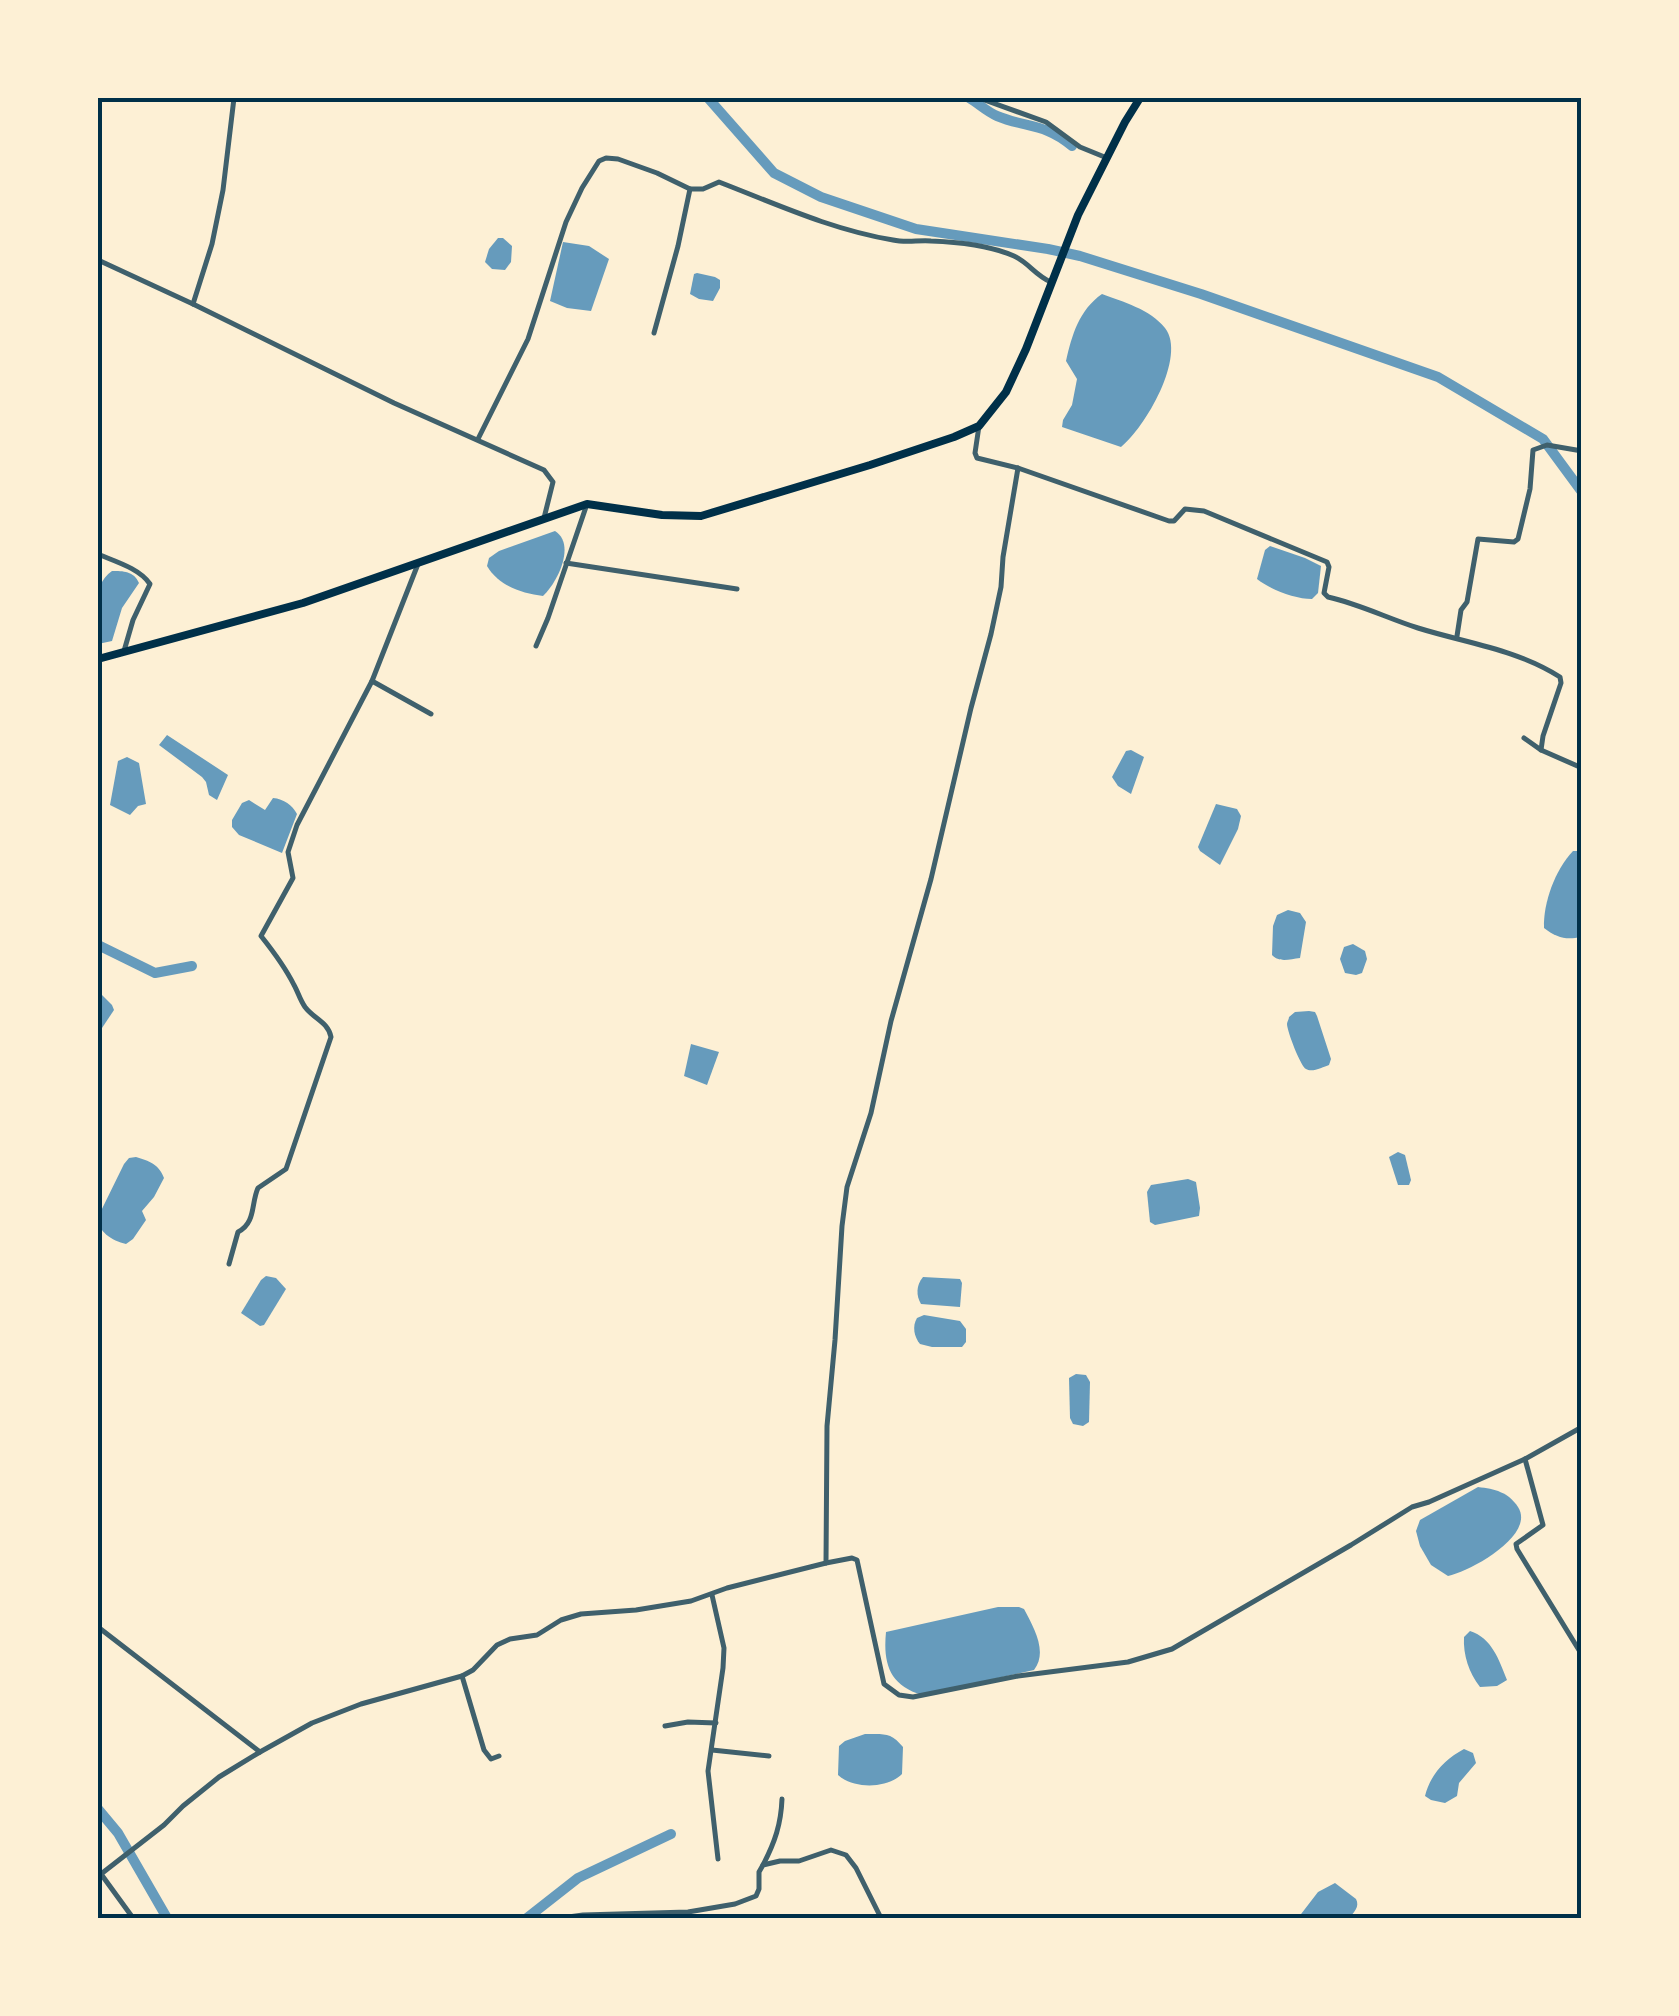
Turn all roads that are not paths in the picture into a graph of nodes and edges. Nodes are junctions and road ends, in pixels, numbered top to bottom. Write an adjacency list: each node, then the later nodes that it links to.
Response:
1 (234, 98): 8 (street)
2 (979, 98): 4 (street)
3 (1140, 98): 4 (main road)
4 (1107, 158): 7 (main road)
5 (690, 189): 7 (street); 9 (street); 11 (street)
6 (98, 260): 8 (street)
7 (1055, 281): 10 (main road)
8 (193, 304): 11 (street)
9 (654, 333)
10 (979, 426): 13 (street); 14 (main road)
11 (478, 440): 15 (street)
12 (1582, 452): 20 (street)
13 (1018, 468): 20 (street); 32 (street)
14 (587, 504): 15 (main road); 18 (street)
15 (544, 518): 17 (main road)
16 (98, 557): 22 (street)
17 (419, 562): 22 (main road); 24 (street)
18 (566, 563): 19 (street); 21 (street)
19 (736, 589)
20 (1457, 637): 27 (street)
21 (536, 646)
22 (124, 651): 23 (main road)
23 (98, 660)
24 (372, 681): 25 (street); 29 (street)
25 (431, 714)
26 (1524, 738): 27 (street)
27 (1541, 750): 28 (street)
28 (1582, 768)
29 (230, 1264)
30 (1582, 1427): 31 (street)
31 (1525, 1459): 32 (street); 35 (street)
32 (826, 1563): 33 (street)
33 (712, 1595): 36 (street); 37 (street)
34 (98, 1627): 40 (street)
35 (1582, 1655)
36 (462, 1676): 40 (street); 41 (street)
37 (716, 1723): 38 (street); 39 (street)
38 (665, 1726)
39 (712, 1750): 42 (street); 44 (street)
40 (260, 1752): 46 (street)
41 (499, 1756)
42 (769, 1756)
43 (782, 1799): 45 (street)
44 (718, 1858)
45 (764, 1864): 48 (street); 49 (street)
46 (101, 1871): 47 (street)
47 (133, 1918)
48 (561, 1918)
49 (881, 1918)

